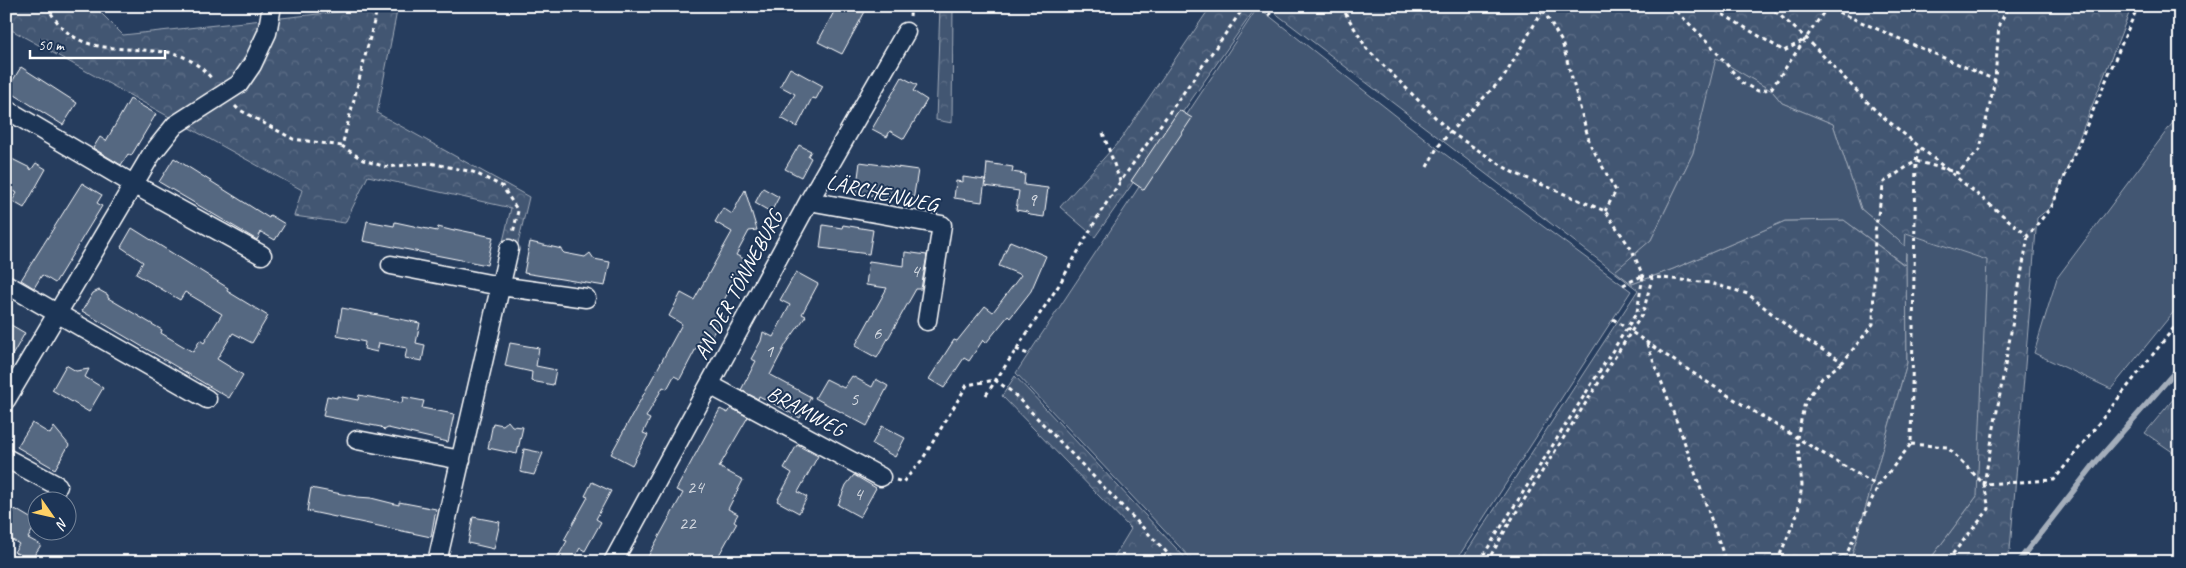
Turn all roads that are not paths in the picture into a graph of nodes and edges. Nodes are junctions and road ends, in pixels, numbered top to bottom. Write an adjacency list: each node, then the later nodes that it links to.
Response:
1 (272, 6): 4 (street)
2 (906, 32): 5 (street, AN DER TÖNNEBURG)
3 (6, 109): 4 (street)
4 (133, 184): 7 (street); 12 (street)
5 (809, 201): 13 (street, LÄRCHENWEG); 14 (street, AN DER TÖNNEBURG)
6 (509, 249): 10 (street)
7 (262, 255)
8 (391, 266): 10 (street)
9 (6, 284): 12 (street)
10 (500, 286): 11 (street); 19 (street)
11 (586, 298)
12 (57, 314): 15 (street); 16 (street)
13 (927, 321)
14 (710, 385): 20 (street, BRAMWEG); 23 (street, AN DER TÖNNEBURG)
15 (207, 399)
16 (6, 400)
17 (357, 440): 19 (street)
18 (6, 458): 21 (street)
19 (461, 460): 22 (street)
20 (881, 477)
21 (58, 486)
22 (438, 562)
23 (613, 562)

